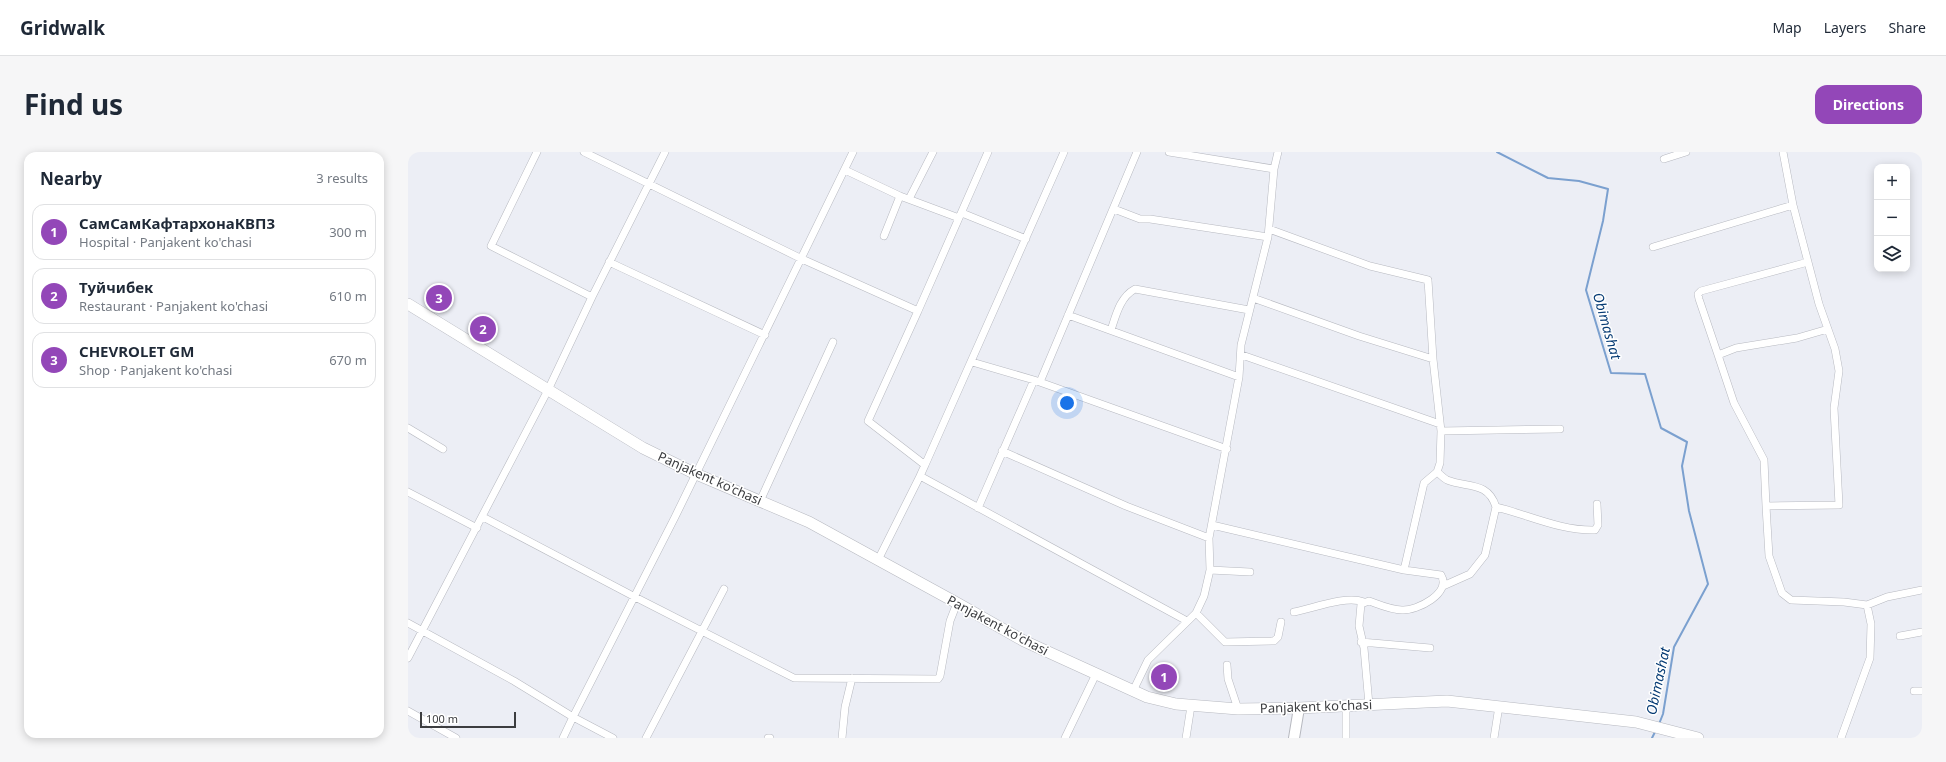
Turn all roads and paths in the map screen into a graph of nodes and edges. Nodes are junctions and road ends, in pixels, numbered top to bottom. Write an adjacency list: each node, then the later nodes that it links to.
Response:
1 (537, 152): 30 (street)
2 (584, 152): 16 (street)
3 (665, 152): 16 (street)
4 (853, 152): 15 (street)
5 (934, 152): 18 (street)
6 (988, 152): 21 (street)
7 (1064, 152): 25 (street)
8 (1137, 152): 20 (street)
9 (1169, 152): 14 (street)
10 (1278, 152): 14 (street)
11 (1686, 152): 13 (street)
12 (1783, 152): 19 (street)
13 (1664, 159)
14 (1274, 169): 22 (street)
15 (845, 170): 17 (street); 27 (street)
16 (649, 183): 27 (street); 28 (street)
17 (900, 196): 18 (street); 23 (street)
18 (909, 199): 21 (street)
19 (1793, 205): 26 (street); 29 (street)
20 (1114, 209): 24 (street); 35 (street)
21 (961, 215): 25 (street); 34 (street)
22 (1269, 229): 24 (street); 42 (street)
23 (884, 236)
24 (1268, 237): 31 (street)
25 (1026, 239): 43 (street)
26 (1653, 247)
27 (802, 259): 34 (street); 38 (street)
28 (609, 262): 30 (street); 38 (street)
29 (1808, 262): 36 (street); 41 (street)
30 (592, 297): 46 (street)
31 (1253, 298): 33 (street); 42 (street)
32 (408, 304): 46 (main road, Panjakent ko'chasi)
33 (1249, 310): 37 (street); 40 (street)
34 (918, 311): 53 (street)
35 (1068, 315): 37 (street); 45 (street)
36 (1828, 328): 41 (street); 60 (street)
37 (1111, 330): 44 (street)
38 (765, 335): 55 (street)
39 (833, 342): 58 (street)
40 (1242, 355): 44 (street); 48 (street)
41 (1718, 355): 60 (street)
42 (1433, 359): 48 (street)
43 (972, 362): 45 (street); 53 (street)
44 (1239, 377): 51 (street)
45 (1034, 380): 51 (street); 52 (street)
46 (548, 390): 55 (main road, Panjakent ko'chasi); 63 (street)
47 (408, 428): 50 (street)
48 (1441, 428): 49 (street); 54 (street)
49 (1560, 429)
50 (443, 449)
51 (1227, 449): 64 (street)
52 (1002, 451): 62 (street); 66 (street)
53 (925, 465): 56 (street)
54 (1437, 472): 61 (street); 69 (street)
55 (696, 474): 58 (main road, Panjakent ko'chasi); 74 (street)
56 (920, 476): 62 (street); 67 (street)
57 (408, 492): 65 (street)
58 (760, 501): 67 (main road, Panjakent ko'chasi)
59 (1597, 504): 61 (street)
60 (1766, 506): 77 (street)
61 (1496, 507): 71 (street)
62 (978, 508): 80 (street)
63 (483, 517): 65 (street); 74 (street)
64 (1212, 525): 66 (street); 69 (street)
65 (477, 528): 83 (street)
66 (1209, 538): 68 (street)
67 (878, 560): 76 (main road, Panjakent ko'chasi)
68 (1210, 570): 70 (street); 79 (street)
69 (1404, 570): 71 (street)
70 (1250, 572)
71 (1443, 586): 75 (street)
72 (724, 589): 84 (street)
73 (1922, 590): 77 (street)
74 (635, 597): 84 (street); 101 (street)
75 (1364, 602): 78 (street); 87 (street)
76 (957, 603): 91 (main road, Panjakent ko'chasi); 92 (street)
77 (1866, 605): 113 (street)
78 (1294, 612)
79 (1196, 613): 80 (street); 81 (street)
80 (1187, 621): 93 (street)
81 (1281, 622)
82 (408, 623): 83 (street)
83 (423, 631): 89 (street); 101 (street)
84 (702, 632): 92 (street); 105 (street)
85 (1922, 632): 86 (street)
86 (1900, 636)
87 (1361, 642): 88 (street); 94 (street)
88 (1430, 648)
89 (408, 658)
90 (1227, 665): 99 (street)
91 (1096, 674): 93 (main road, Panjakent ko'chasi); 107 (street)
92 (852, 678): 106 (street)
93 (1133, 691): 95 (main road, Panjakent ko'chasi)
94 (1370, 705): 96 (main road, Panjakent ko'chasi); 97 (main road, Panjakent ko'chasi)
95 (1191, 706): 99 (main road, Panjakent ko'chasi); 108 (street)
96 (1346, 706): 98 (main road, Panjakent ko'chasi); 110 (street)
97 (1499, 706): 111 (street); 112 (main road, Panjakent ko'chasi)
98 (1299, 708): 99 (main road, Panjakent ko'chasi); 109 (main road)
99 (1238, 709)
100 (408, 711): 102 (street)
101 (574, 717): 103 (street); 104 (street)
102 (456, 738)
103 (563, 738)
104 (613, 738)
105 (646, 738)
106 (842, 738)
107 (1064, 738)
108 (1186, 738)
109 (1294, 738)
110 (1346, 738)
111 (1494, 738)
112 (1698, 738)
113 (1841, 738)

